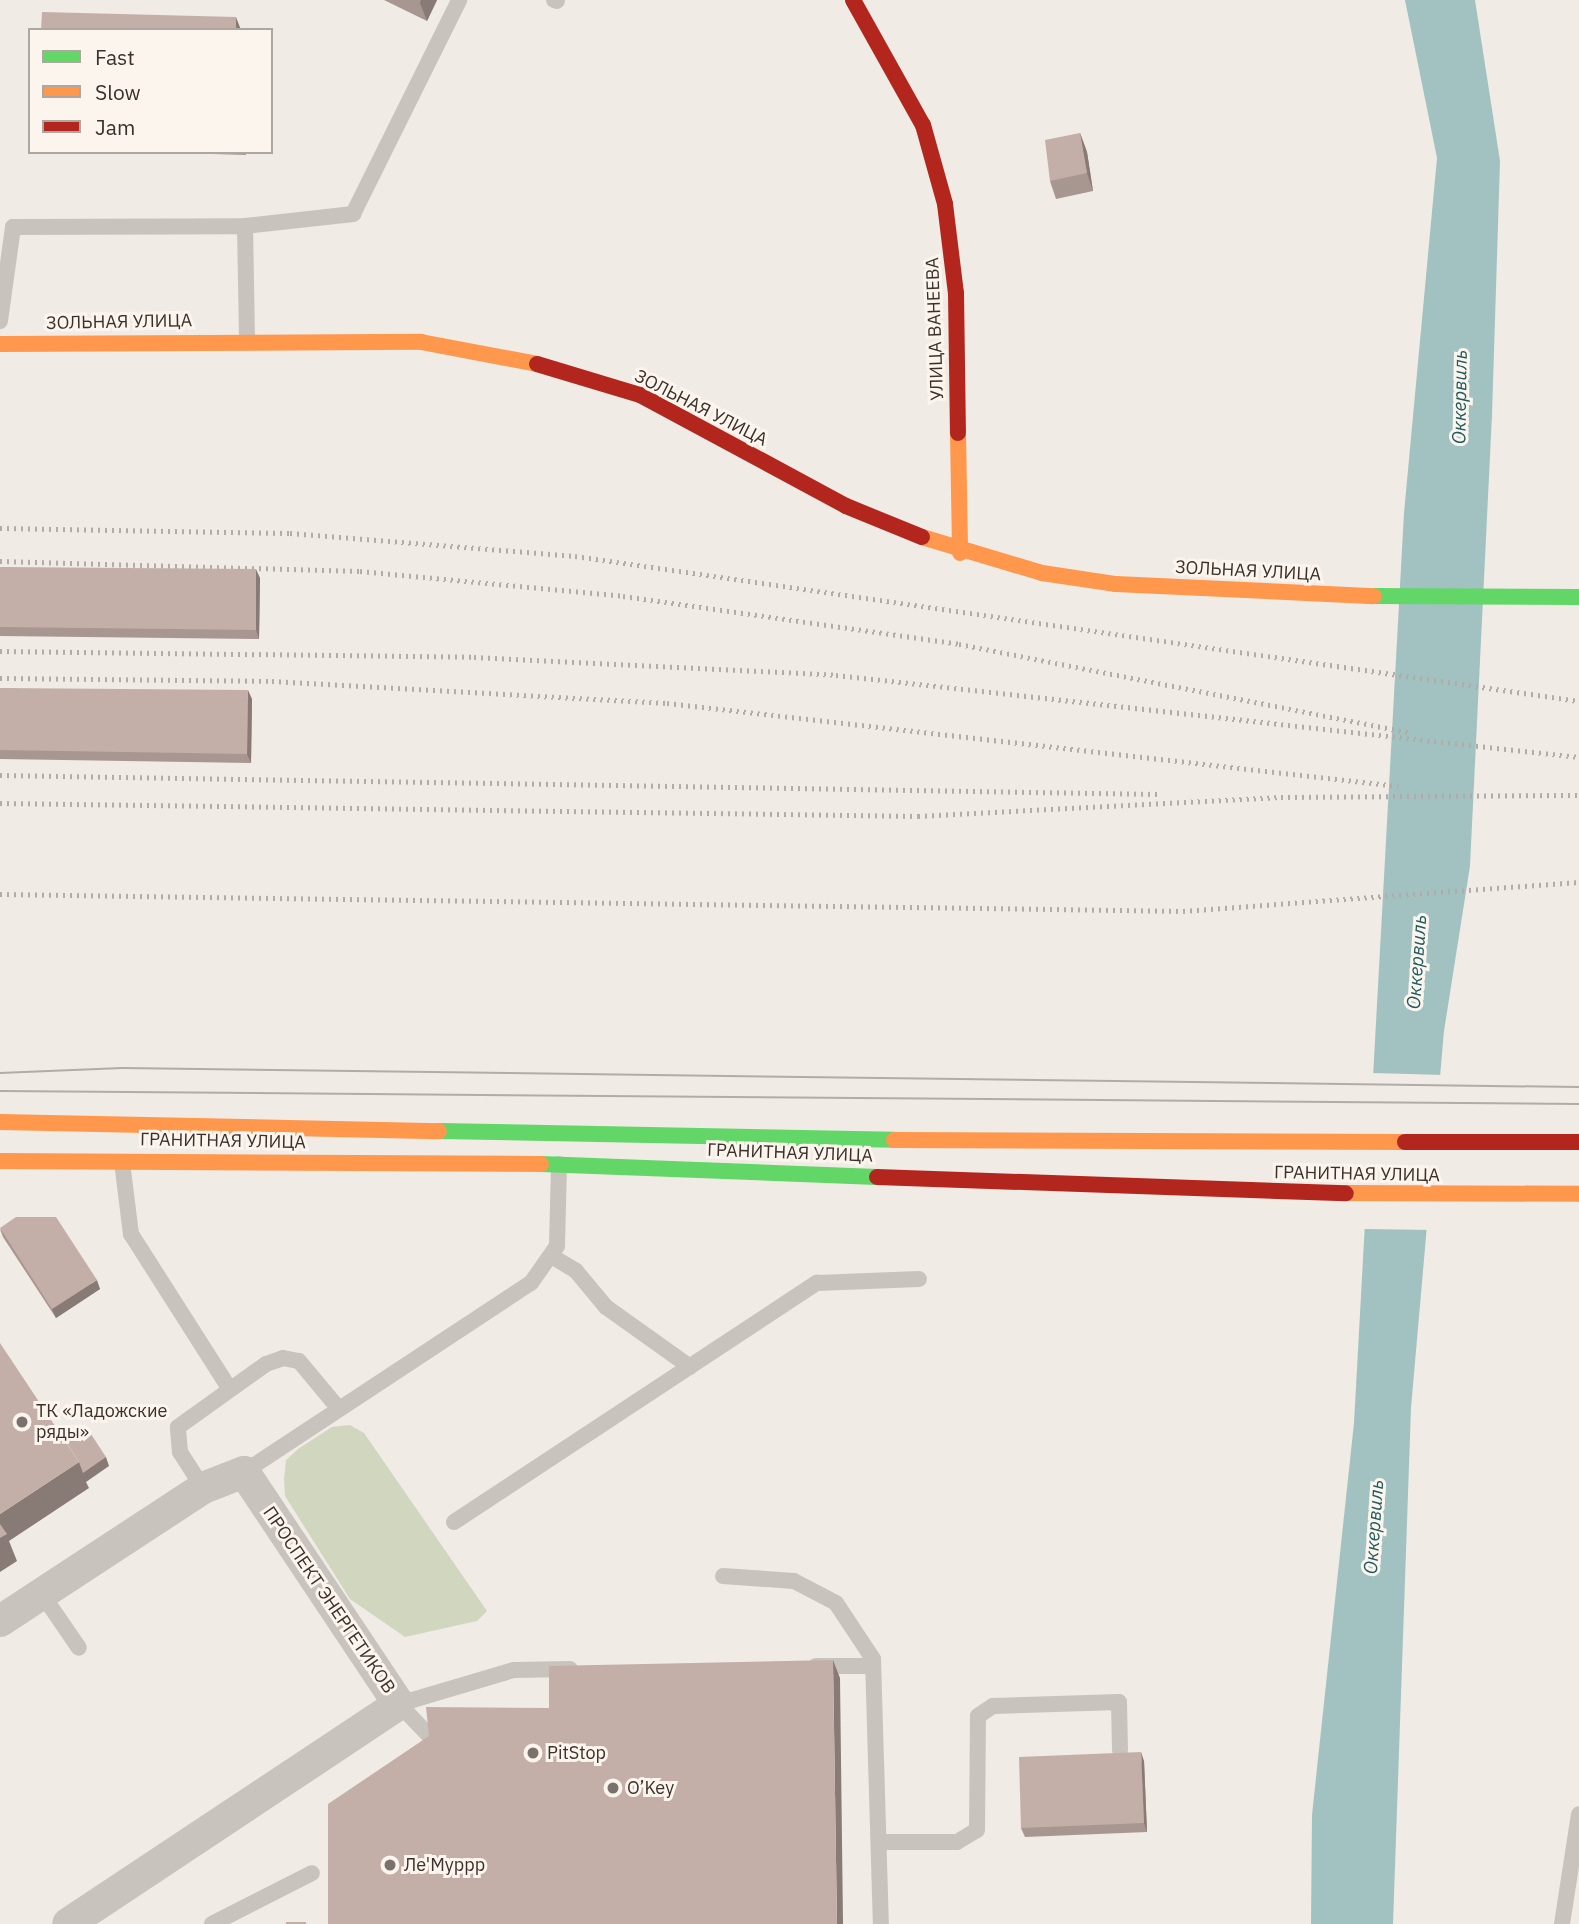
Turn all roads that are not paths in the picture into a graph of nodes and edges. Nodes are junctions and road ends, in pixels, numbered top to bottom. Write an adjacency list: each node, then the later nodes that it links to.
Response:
1 (459, 0): 3 (lane)
2 (853, 0): 7 (street, УЛИЦА ВАНЕЕВА)
3 (245, 226): 4 (lane); 5 (lane)
4 (0, 321)
5 (247, 339): 6 (street, ЗОЛЬНАЯ УЛИЦА); 7 (street, ЗОЛЬНАЯ УЛИЦА)
6 (0, 344)
7 (960, 552): 8 (street, ЗОЛЬНАЯ УЛИЦА)
8 (1579, 597)
9 (0, 1122): 10 (street, ГРАНИТНАЯ УЛИЦА)
10 (1579, 1142)
11 (122, 1159): 12 (street, ГРАНИТНАЯ УЛИЦА); 13 (street, ГРАНИТНАЯ УЛИЦА); 18 (lane)
12 (0, 1161)
13 (559, 1164): 14 (street, ГРАНИТНАЯ УЛИЦА); 15 (lane)
14 (1579, 1195)
15 (552, 1257): 17 (lane); 19 (lane)
16 (919, 1279): 17 (lane)
17 (690, 1367): 22 (lane)
18 (229, 1388): 19 (lane); 21 (lane)
19 (339, 1409): 20 (lane)
20 (244, 1472): 21 (street); 30 (street, ПРОСПЕКТ ЭНЕРГЕТИКОВ)
21 (203, 1489): 24 (street)
22 (454, 1521)
23 (723, 1576): 28 (lane)
24 (42, 1594): 25 (street); 26 (lane)
25 (0, 1621)
26 (79, 1648)
27 (797, 1666): 28 (lane)
28 (873, 1666): 34 (lane)
29 (592, 1669): 30 (lane)
30 (399, 1704): 31 (lane); 36 (street, ПРОСПЕКТ ЭНЕРГЕТИКОВ)
31 (435, 1742)
32 (1120, 1750): 34 (lane)
33 (1579, 1814): 39 (lane)
34 (879, 1842): 38 (lane)
35 (312, 1873): 37 (lane)
36 (88, 1919)
37 (212, 1924)
38 (881, 1924)
39 (1562, 1924)

